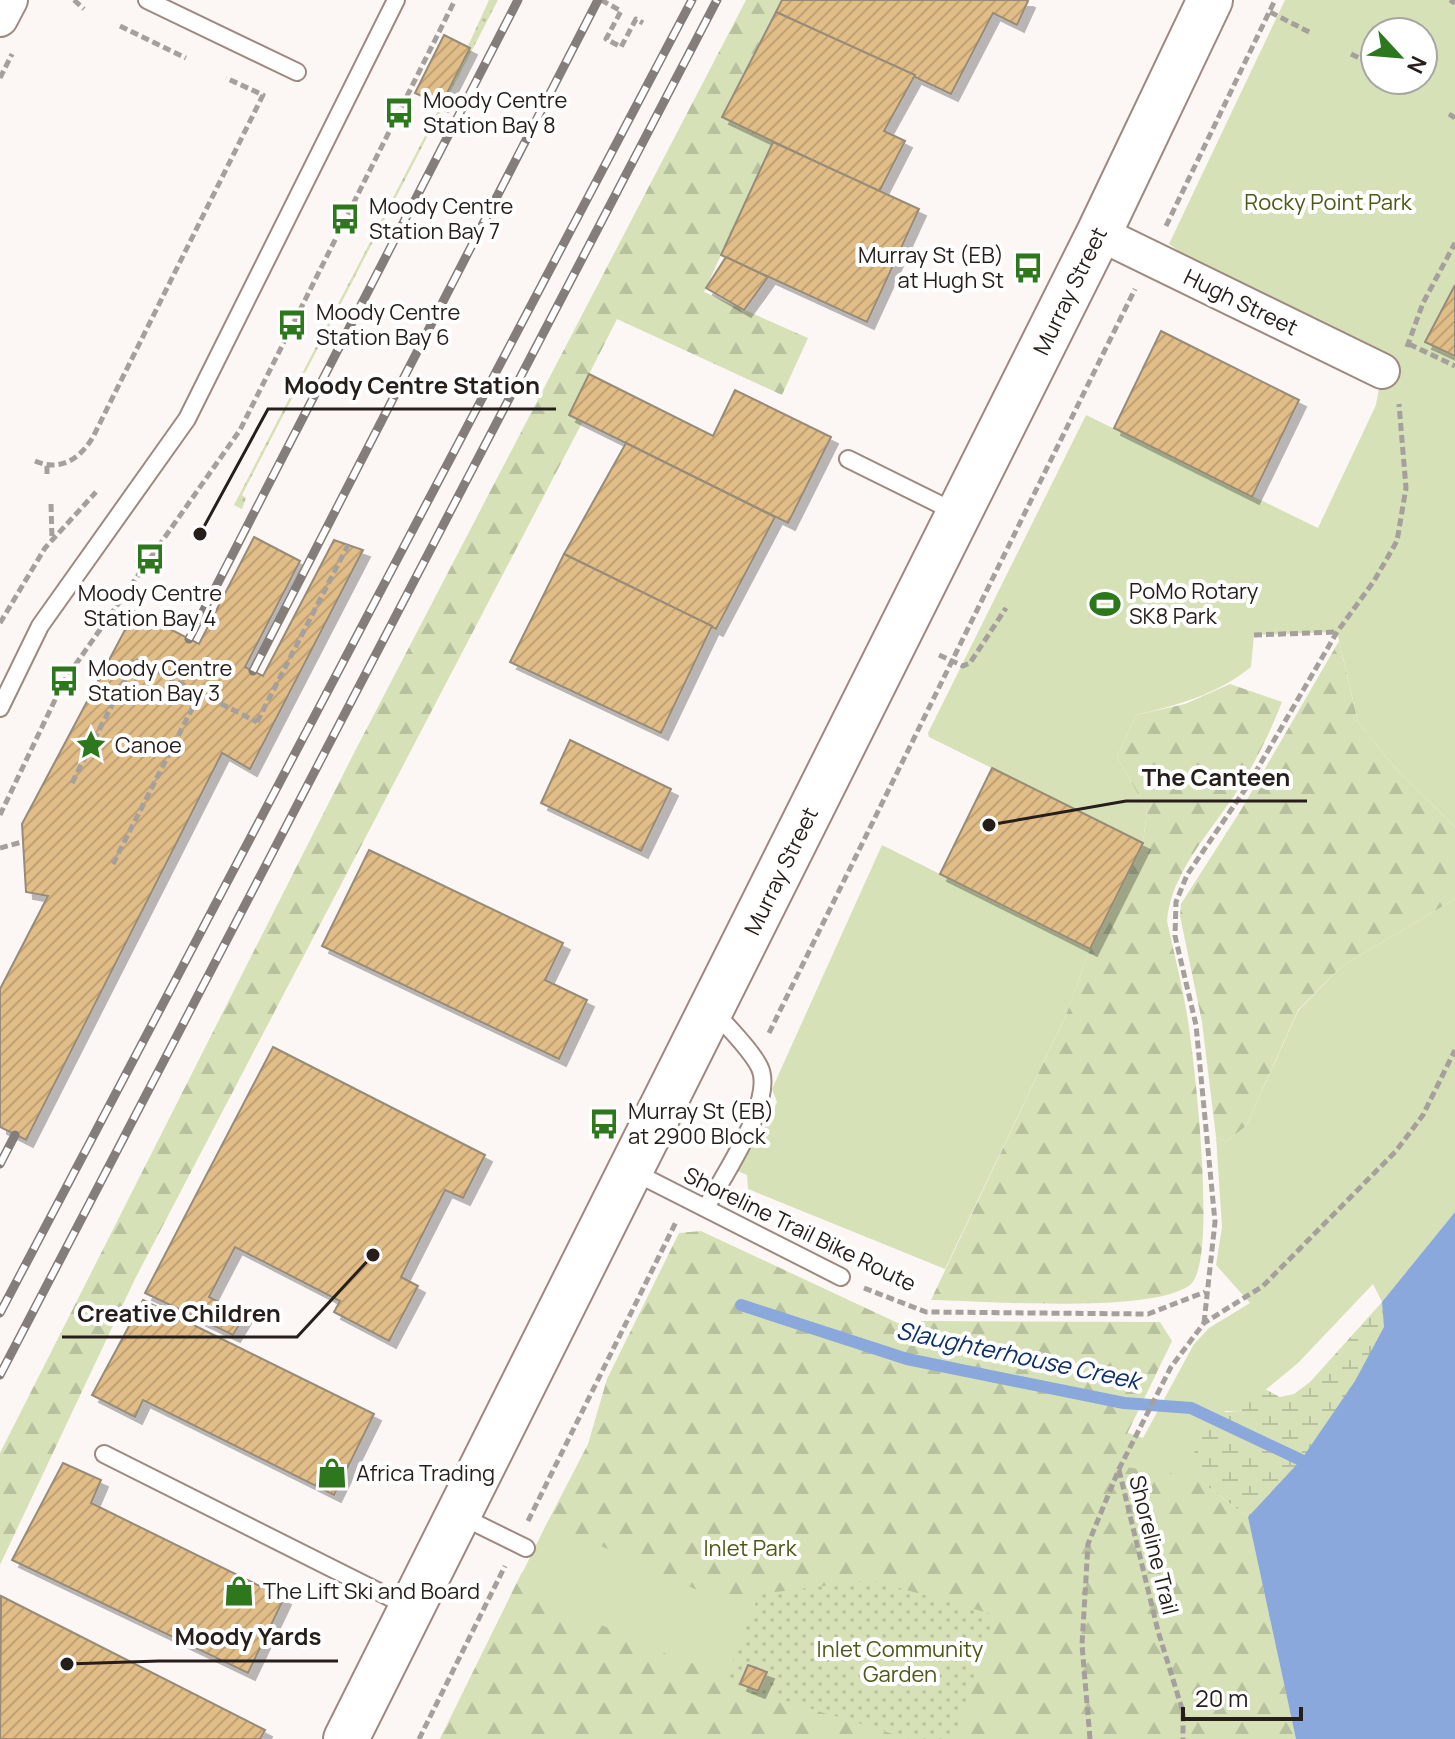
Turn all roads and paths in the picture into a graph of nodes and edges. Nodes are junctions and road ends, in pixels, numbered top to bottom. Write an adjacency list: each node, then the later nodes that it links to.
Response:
1 (10, 0): 11 (street)
2 (74, 0): 9 (path)
3 (147, 0): 18 (lane)
4 (396, 0): 43 (lane)
5 (455, 0): 45 (path)
6 (601, 0): 12 (path)
7 (1210, 0): 21 (main road, Murray Street)
8 (1275, 0): 10 (path)
9 (84, 9)
10 (1270, 12): 14 (path); 20 (path)
11 (0, 19)
12 (643, 23)
13 (120, 26): 16 (path)
14 (1311, 33)
15 (1351, 54): 17 (path)
16 (186, 58)
17 (1359, 58)
18 (297, 72)
19 (226, 78): 29 (path)
20 (1163, 232)
21 (1099, 233): 26 (street, Hugh Street); 33 (main road, Murray Street)
22 (1455, 243): 24 (path)
23 (1139, 280): 41 (path)
24 (1408, 343): 25 (path); 26 (path)
25 (1455, 366)
26 (1396, 374): 38 (path)
27 (848, 459): 33 (lane)
28 (35, 461): 29 (path)
29 (47, 466): 30 (path)
30 (47, 477)
31 (105, 482): 34 (path)
32 (51, 504): 34 (path)
33 (959, 514): 49 (main road, Murray Street)
34 (52, 539): 37 (path)
35 (348, 545): 42 (path, bridge)
36 (1006, 608): 41 (path)
37 (0, 623)
38 (1337, 632): 39 (path); 56 (path)
39 (1254, 635)
40 (939, 655): 41 (path)
41 (953, 662): 50 (path)
42 (200, 693): 44 (path, bridge); 48 (path)
43 (0, 708)
44 (72, 783)
45 (0, 815)
46 (22, 842): 47 (path)
47 (0, 848)
48 (113, 864)
49 (712, 1010): 52 (main road, Murray Street); 53 (lane)
50 (767, 1037)
51 (1455, 1050): 57 (path)
52 (632, 1171): 53 (lane, Shoreline Trail Bike Route); 60 (main road, Murray Street)
53 (706, 1208): 55 (lane, Shoreline Trail Bike Route)
54 (675, 1223): 61 (path)
55 (841, 1277): 56 (path, Shoreline Trail Bike Route)
56 (1205, 1292): 57 (path)
57 (1204, 1323): 59 (path, Shoreline Trail)
58 (104, 1454): 64 (lane)
59 (1119, 1469): 67 (path); 68 (path, Shoreline Trail)
60 (460, 1515): 62 (lane); 64 (main road, Murray Street)
61 (527, 1521)
62 (526, 1548)
63 (504, 1569): 66 (path)
64 (412, 1609): 65 (main road, Murray Street)
65 (346, 1739)
66 (419, 1739)
67 (1090, 1739)
68 (1183, 1739)

